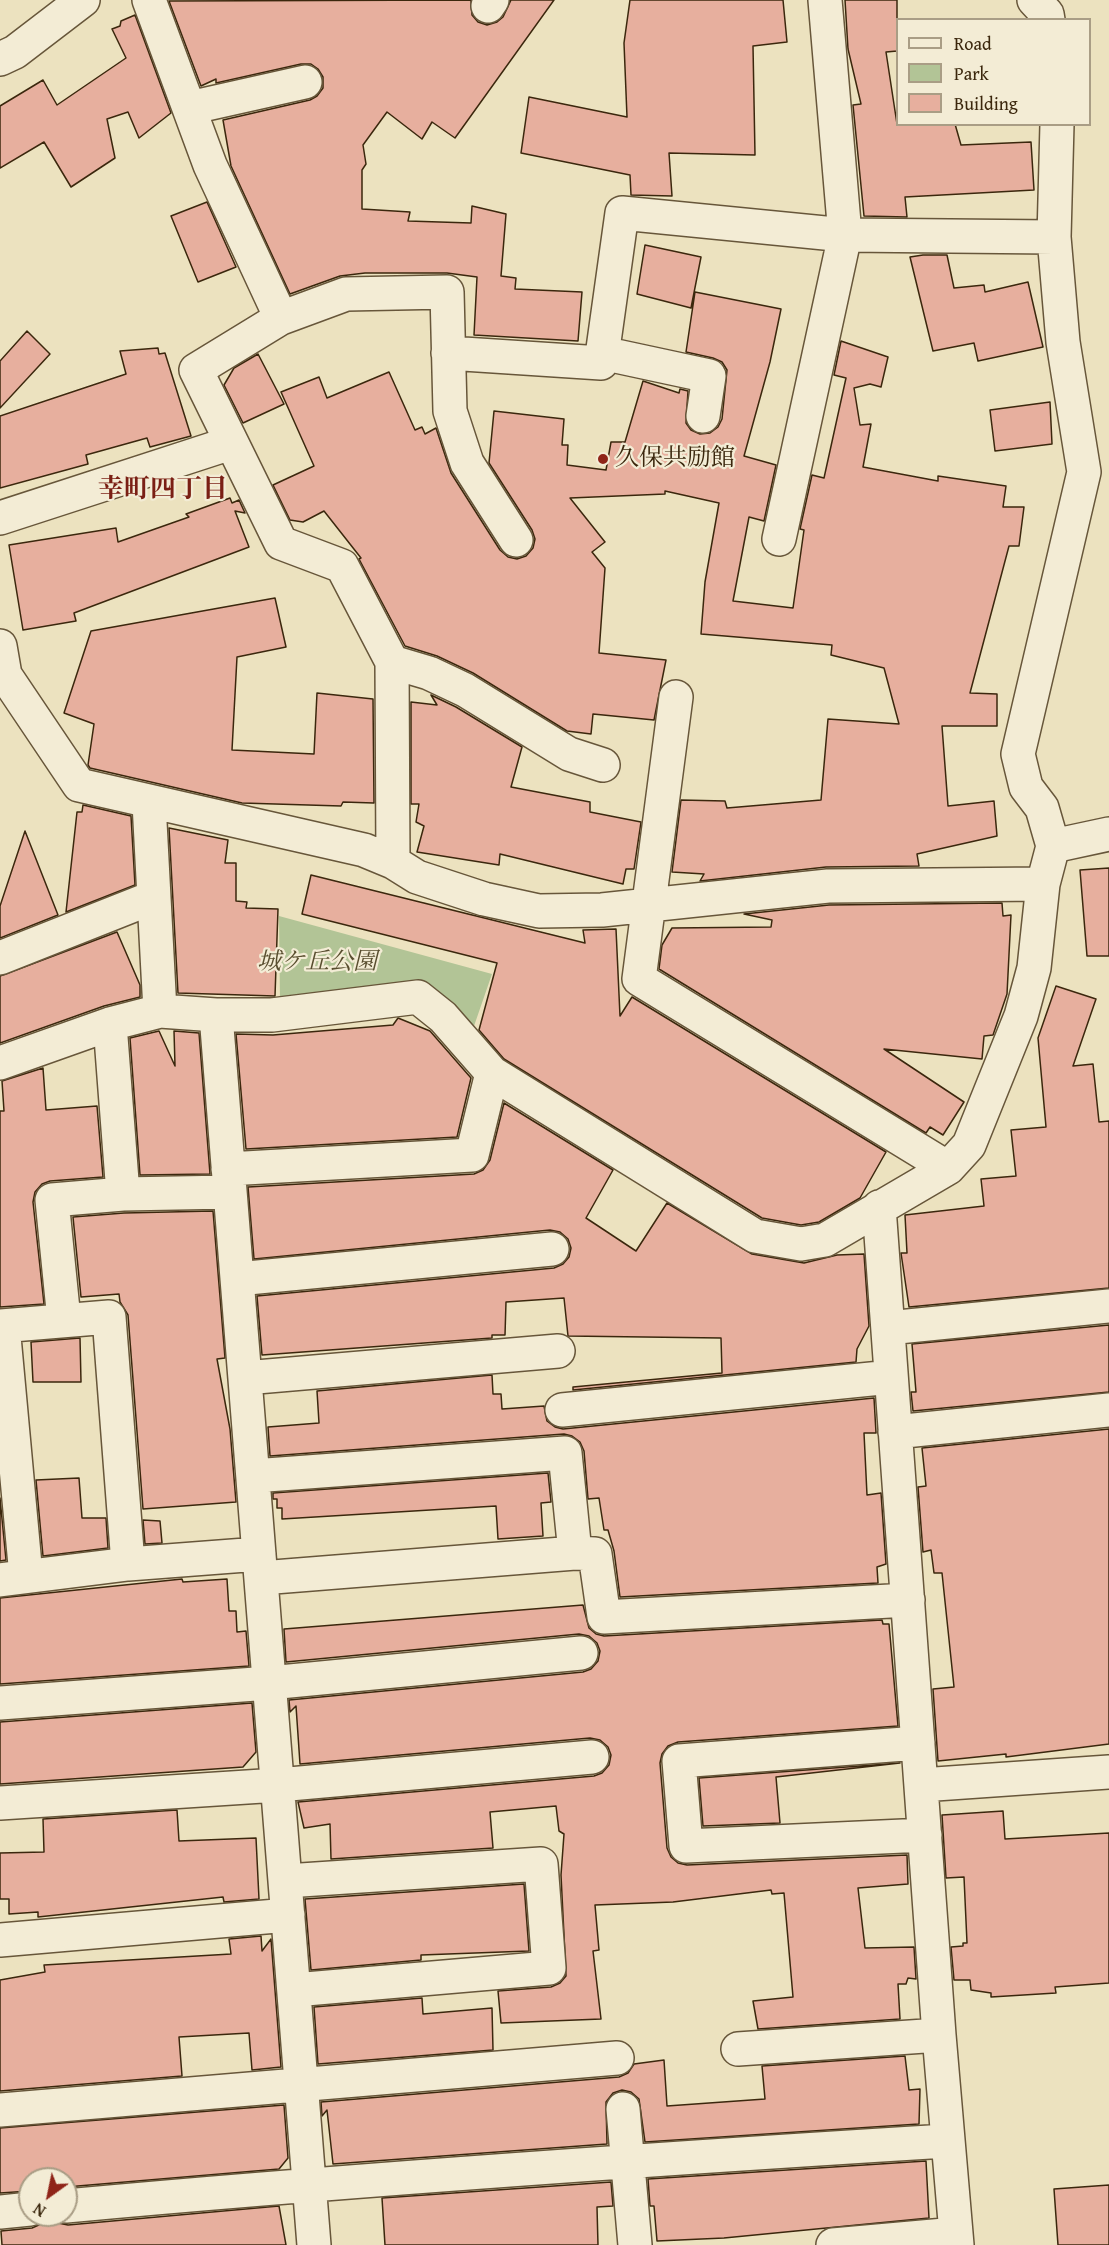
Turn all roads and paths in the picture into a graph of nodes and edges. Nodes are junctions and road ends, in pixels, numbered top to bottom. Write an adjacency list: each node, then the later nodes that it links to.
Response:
1 (82, 0): 6 (street)
2 (150, 0): 8 (street)
3 (825, 0): 10 (street)
4 (1034, 0): 5 (street)
5 (1047, 18)
6 (0, 59)
7 (305, 82): 8 (street)
8 (189, 108): 12 (street)
9 (1057, 126): 11 (street)
10 (845, 235): 11 (street); 14 (street); 18 (street)
11 (1054, 237): 26 (street)
12 (281, 318): 13 (street); 16 (street)
13 (448, 353): 14 (street); 19 (street)
14 (602, 353): 15 (street)
15 (703, 416)
16 (231, 443): 17 (street); 20 (street)
17 (0, 518)
18 (779, 539)
19 (516, 540)
20 (392, 662): 23 (street); 27 (street)
21 (2, 666): 24 (street)
22 (676, 697): 30 (street)
23 (603, 765)
24 (149, 803): 27 (street); 29 (street)
25 (1109, 834): 26 (street)
26 (1053, 846): 28 (street)
27 (393, 862): 30 (street)
28 (1043, 884): 30 (street); 37 (street)
29 (154, 897): 31 (street); 32 (street)
30 (649, 904): 37 (street)
31 (0, 958)
32 (160, 1011): 33 (street); 34 (street)
33 (216, 1015): 36 (street); 38 (street)
34 (110, 1024): 35 (street); 39 (street)
35 (0, 1063)
36 (492, 1072): 38 (street); 40 (street)
37 (948, 1168): 40 (street)
38 (229, 1181): 39 (street); 42 (street)
39 (123, 1194): 44 (street)
40 (879, 1207): 46 (street)
41 (552, 1249): 42 (street)
42 (237, 1279): 49 (street)
43 (1109, 1306): 46 (street)
44 (64, 1320): 45 (street); 55 (street)
45 (1, 1326): 57 (street)
46 (888, 1328): 48 (street)
47 (558, 1352): 49 (street)
48 (891, 1377): 50 (street); 52 (street)
49 (245, 1378): 53 (street)
50 (562, 1410)
51 (1109, 1410): 52 (street)
52 (895, 1432): 58 (street)
53 (253, 1476): 54 (street); 56 (street)
54 (574, 1553): 56 (street); 58 (street)
55 (128, 1564): 56 (street); 57 (street)
56 (260, 1566): 60 (street)
57 (13, 1578)
58 (908, 1600): 62 (street)
59 (580, 1653): 60 (street)
60 (269, 1683): 61 (street); 65 (street)
61 (0, 1703)
62 (918, 1743): 66 (street); 68 (street)
63 (592, 1757): 65 (street)
64 (1109, 1772): 66 (street)
65 (278, 1785): 67 (street); 69 (street)
66 (921, 1785): 68 (street)
67 (0, 1803)
68 (924, 1835): 73 (street)
69 (286, 1881): 70 (street); 72 (street)
70 (288, 1915): 71 (street); 72 (street)
71 (0, 1940)
72 (294, 1990): 76 (street)
73 (939, 2034): 74 (street); 79 (street)
74 (738, 2049)
75 (617, 2058): 76 (street)
76 (302, 2086): 78 (street); 81 (street)
77 (623, 2109): 80 (street)
78 (0, 2110)
79 (946, 2141): 80 (street); 85 (street)
80 (627, 2160): 81 (street); 87 (street)
81 (310, 2184): 82 (street); 86 (street)
82 (78, 2205)
83 (18, 2210): 84 (street)
84 (0, 2212)
85 (957, 2240): 88 (street)
86 (314, 2245)
87 (635, 2245)
88 (833, 2245)

